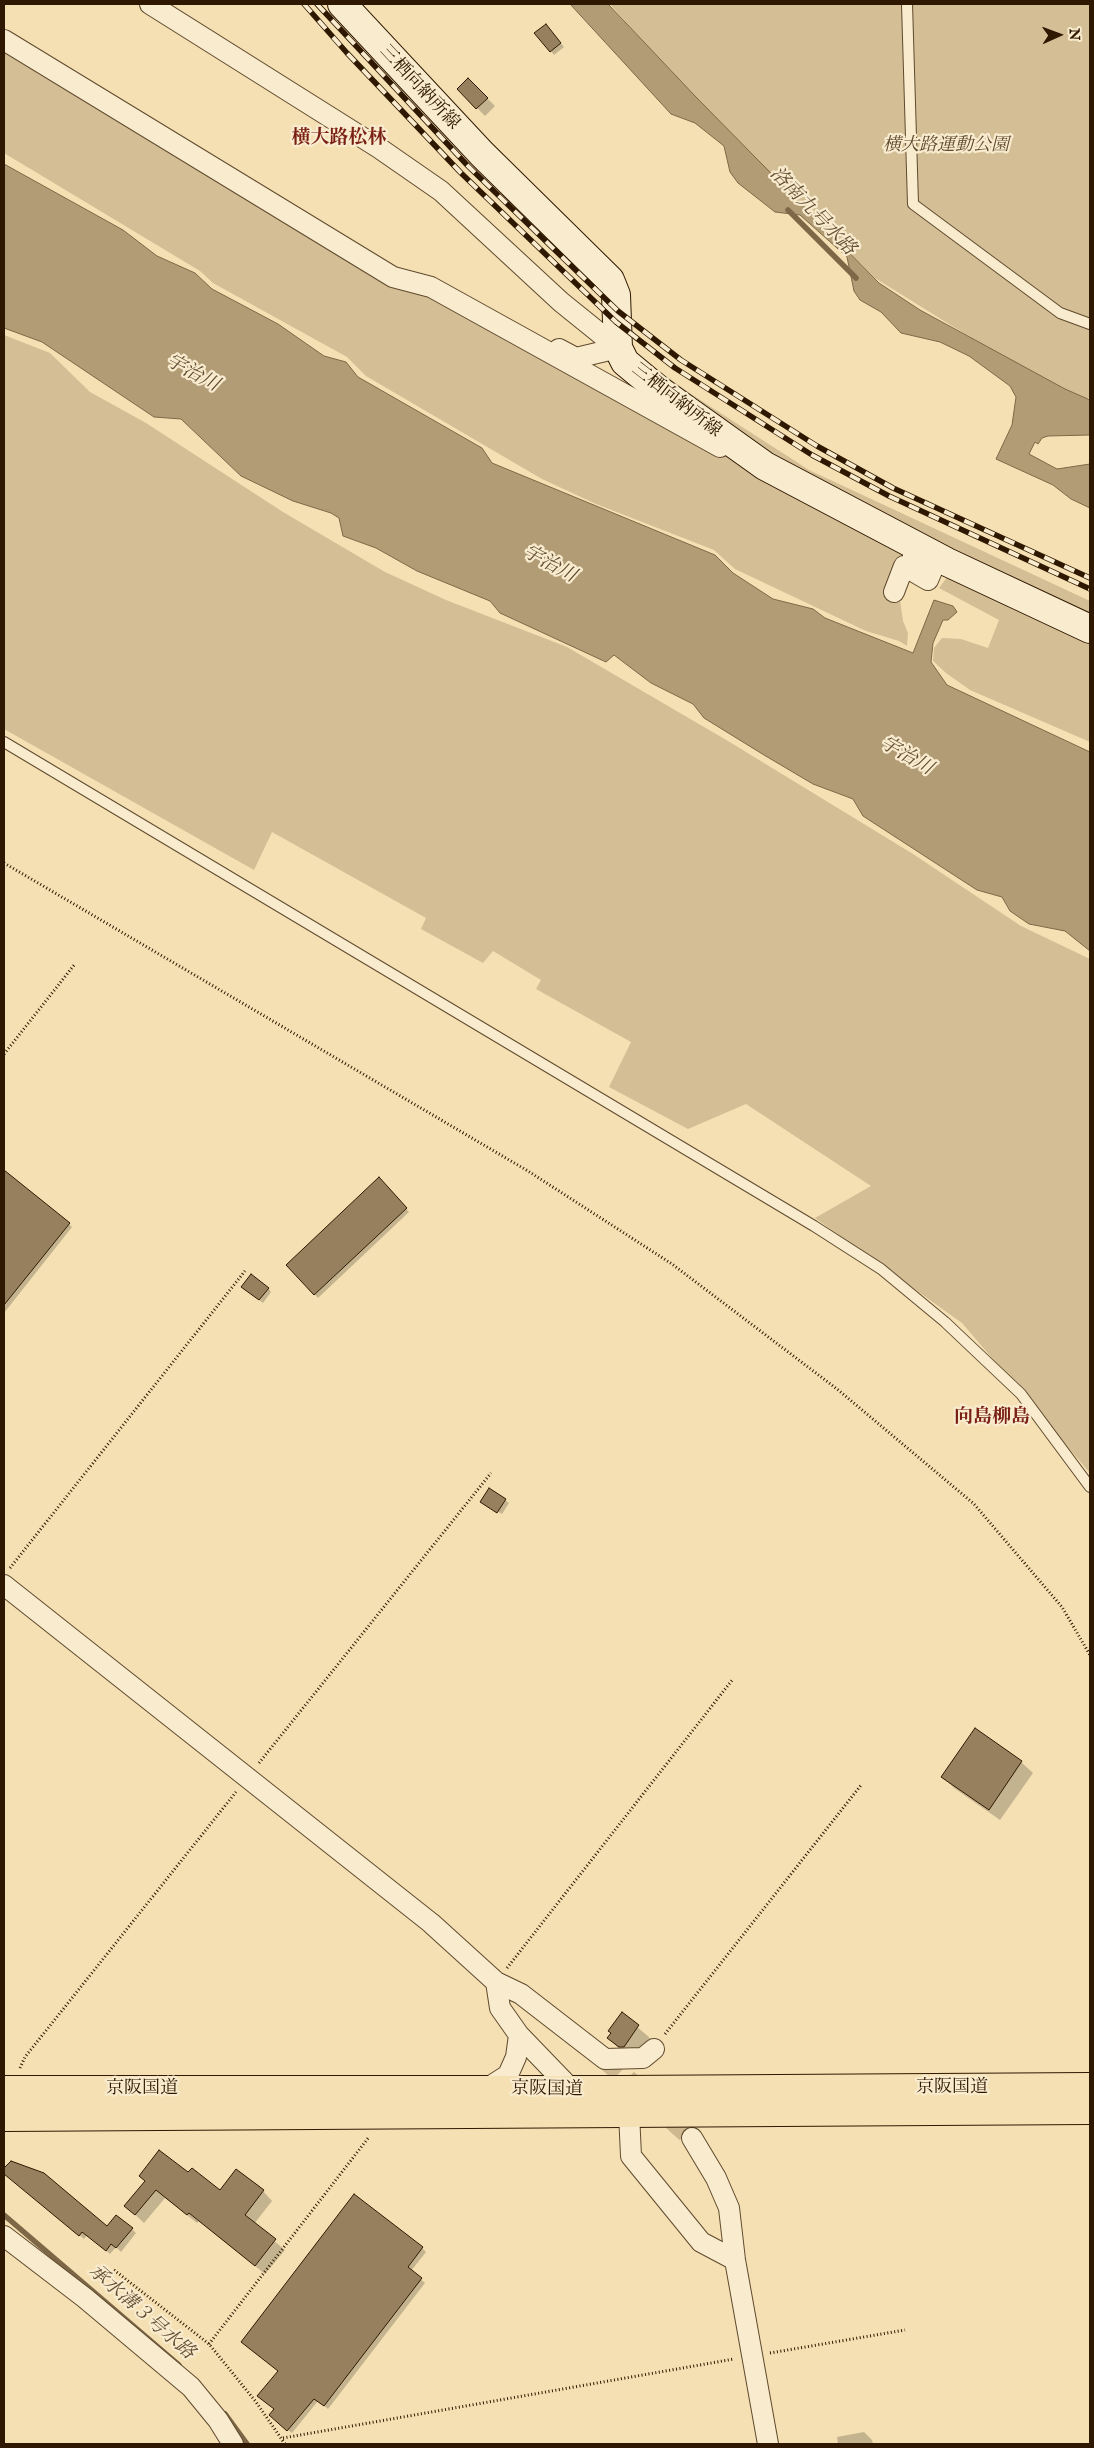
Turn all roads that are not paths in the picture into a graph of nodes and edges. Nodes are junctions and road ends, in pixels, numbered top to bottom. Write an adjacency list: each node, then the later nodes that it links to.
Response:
1 (150, 4): 7 (street)
2 (342, 4): 7 (main road, 三栖向納所線)
3 (907, 4): 6 (lane)
4 (4, 28): 7 (street)
5 (4, 40): 8 (street)
6 (1090, 324)
7 (618, 348): 8 (street); 10 (main road, 三栖向納所線)
8 (583, 372): 9 (street)
9 (894, 592)
10 (1090, 629)
11 (4, 742): 12 (lane)
12 (1090, 1485)
13 (7, 1577): 14 (street)
14 (496, 1982): 15 (street); 16 (street)
15 (520, 2035): 18 (street); 20 (street)
16 (654, 2049)
17 (1090, 2087): 20 (highway, 京阪国道)
18 (486, 2089): 19 (highway, 京阪国道); 20 (highway, 京阪国道)
19 (4, 2090)
20 (572, 2090)
21 (1090, 2110): 22 (highway, 京阪国道)
22 (629, 2114): 23 (highway, 京阪国道); 26 (street)
23 (4, 2117)
24 (692, 2138): 26 (street)
25 (4, 2236): 27 (street)
26 (735, 2260): 28 (street)
27 (233, 2444)
28 (768, 2444)

